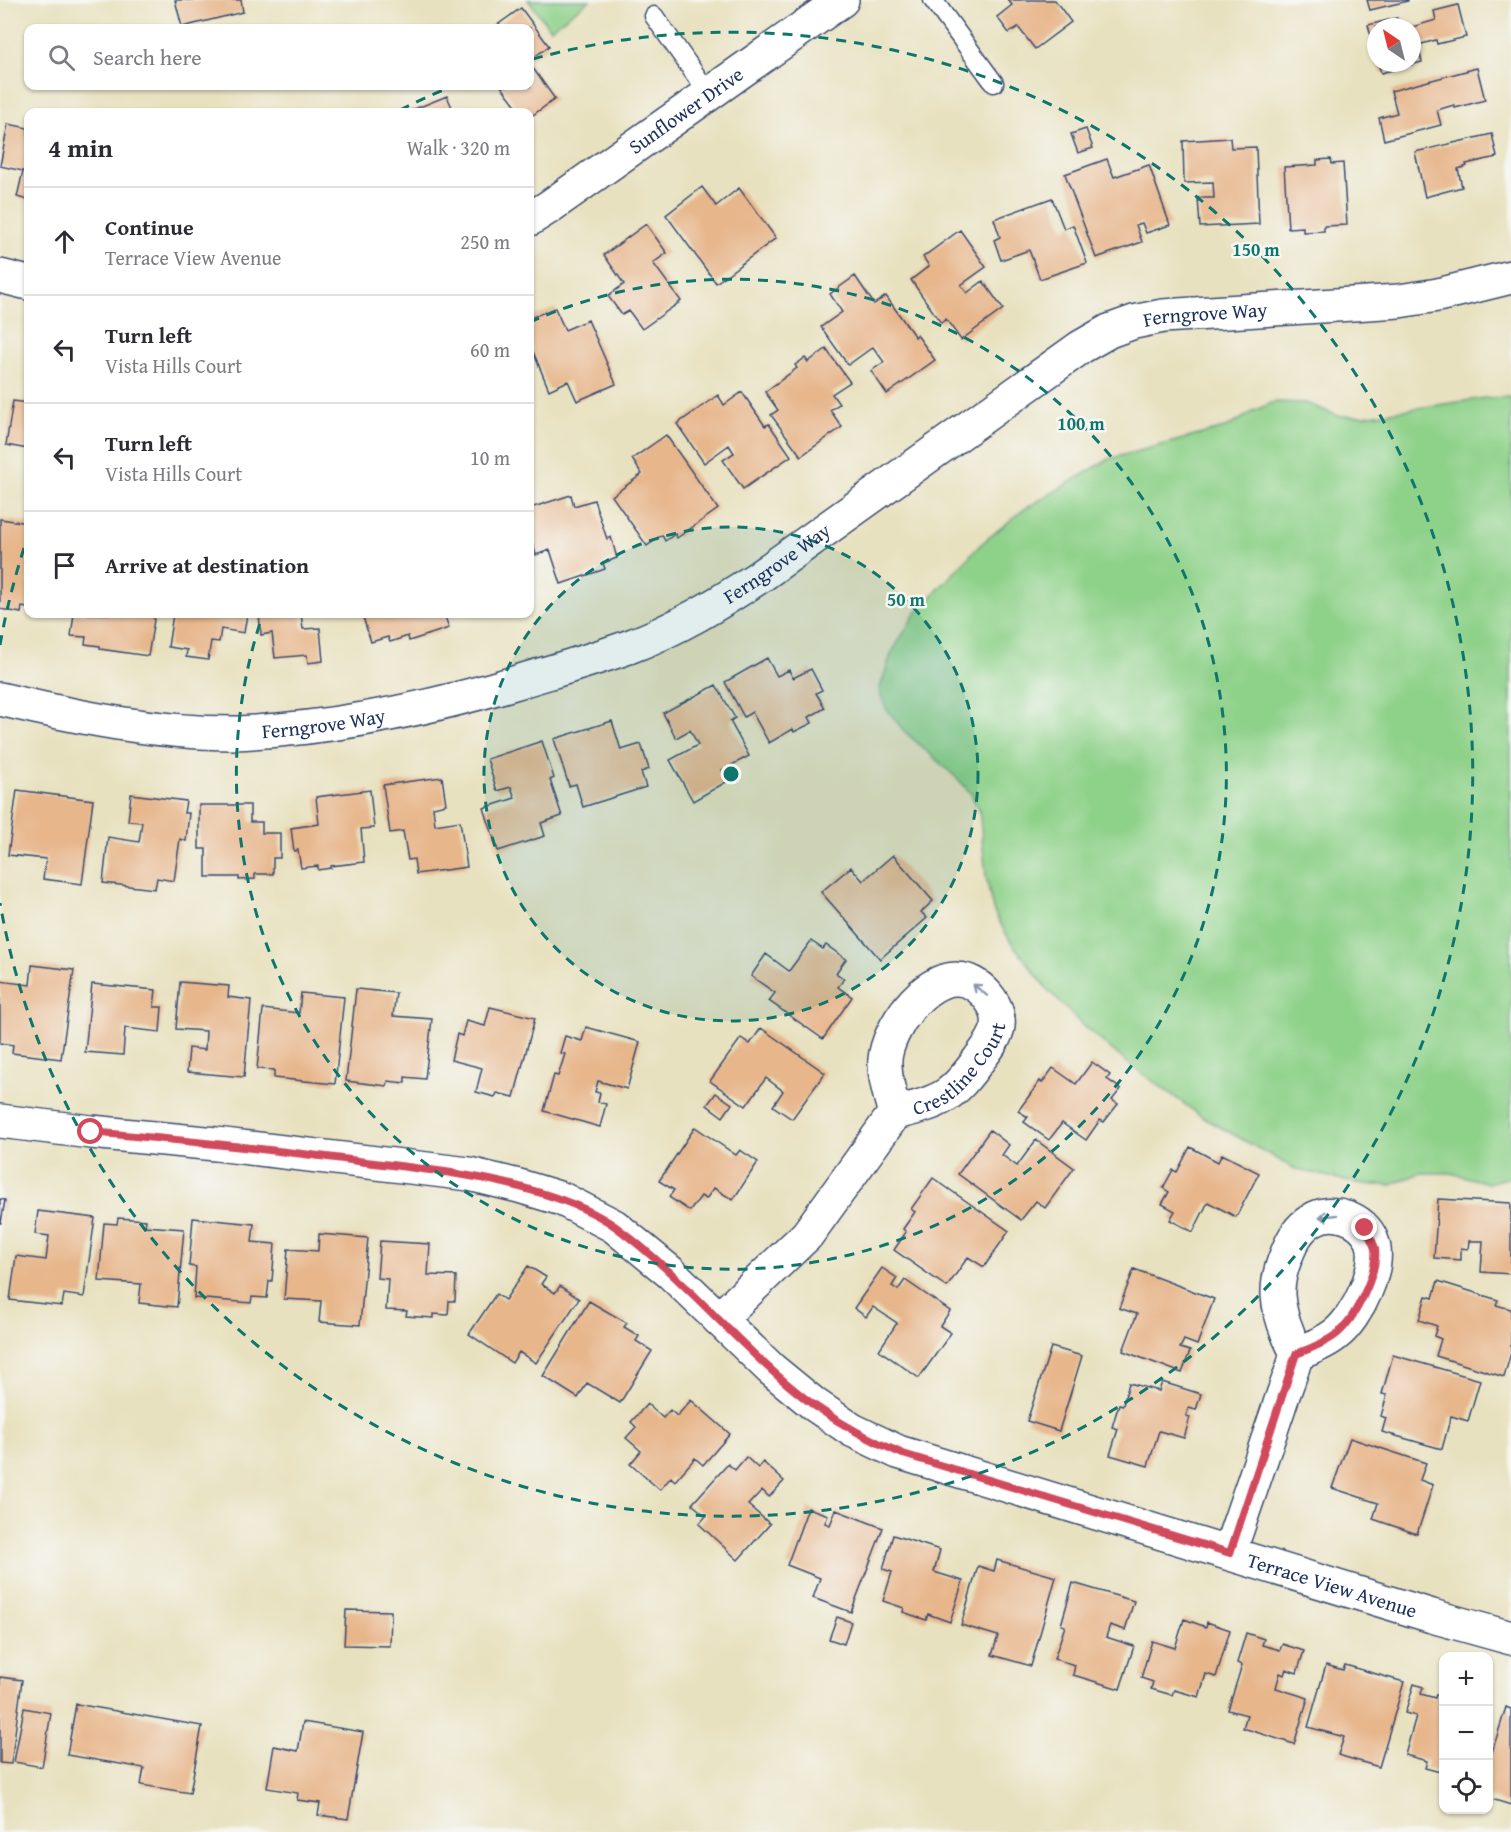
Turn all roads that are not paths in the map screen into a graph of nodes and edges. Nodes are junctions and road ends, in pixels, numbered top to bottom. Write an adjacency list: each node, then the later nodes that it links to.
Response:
1 (842, 0): 5 (street, Sunflower Drive)
2 (933, 0): 4 (lane)
3 (654, 16): 5 (lane)
4 (994, 83)
5 (710, 94): 6 (street, Sunflower Drive)
6 (534, 216)
7 (0, 276): 9 (street)
8 (1511, 277): 10 (street, Ferngrove Way)
9 (24, 282)
10 (0, 699)
11 (895, 1113): 13 (street, Crestline Court)
12 (0, 1121): 13 (street, Terrace View Avenue)
13 (719, 1319): 15 (street, Terrace View Avenue)
14 (1296, 1354): 15 (street)
15 (1230, 1553): 16 (street, Terrace View Avenue)
16 (1511, 1638)

